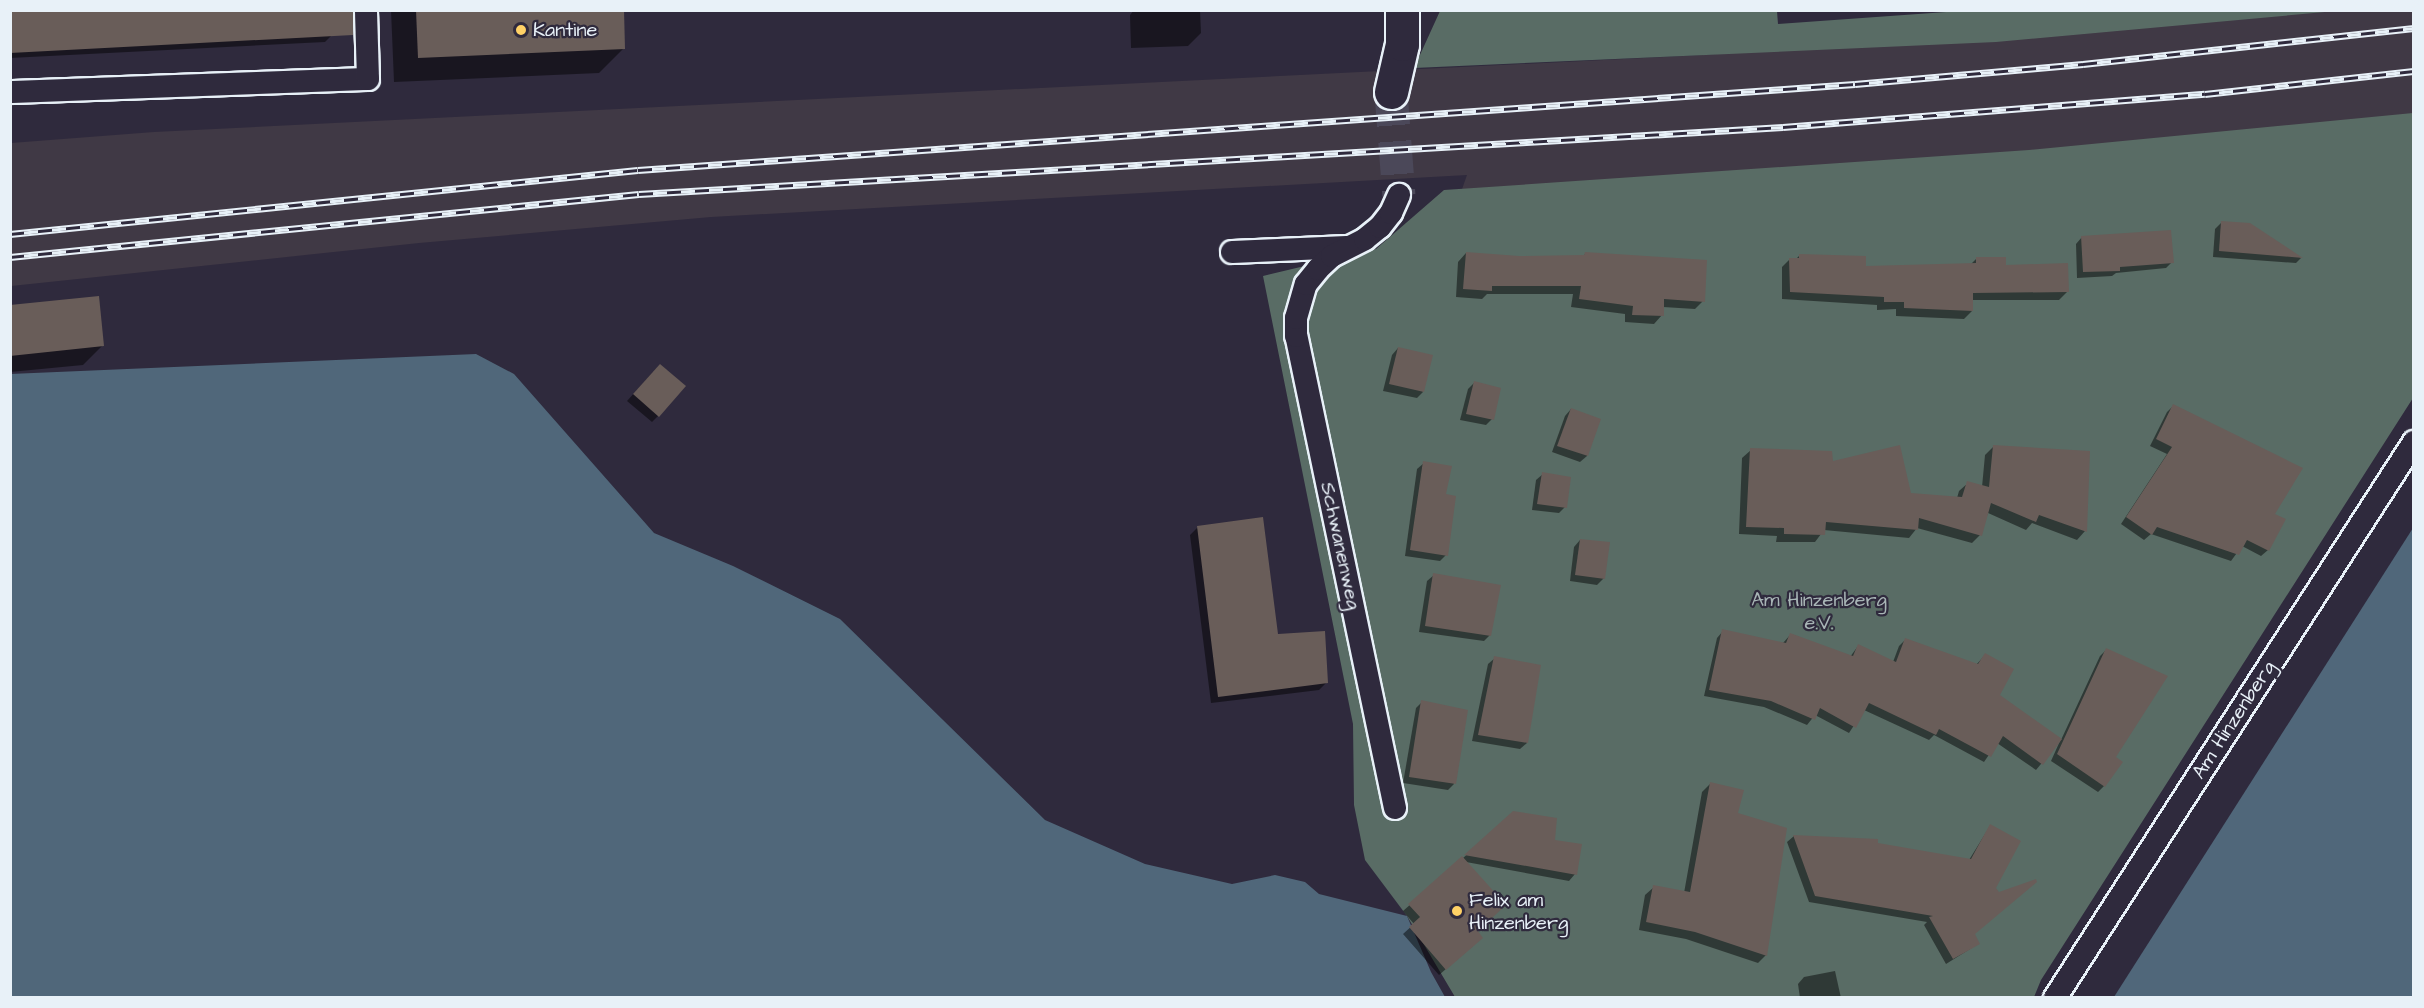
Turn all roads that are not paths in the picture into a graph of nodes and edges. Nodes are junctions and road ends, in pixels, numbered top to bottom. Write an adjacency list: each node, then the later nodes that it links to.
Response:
1 (366, 10): 3 (lane)
2 (1402, 10): 4 (street)
3 (10, 92)
4 (1392, 92)
5 (1399, 195): 6 (lane)
6 (1349, 247): 7 (lane); 9 (lane, Schwanenweg)
7 (1232, 252)
8 (2414, 442): 10 (lane, Am Hinzenberg)
9 (1395, 808)
10 (2055, 998)

